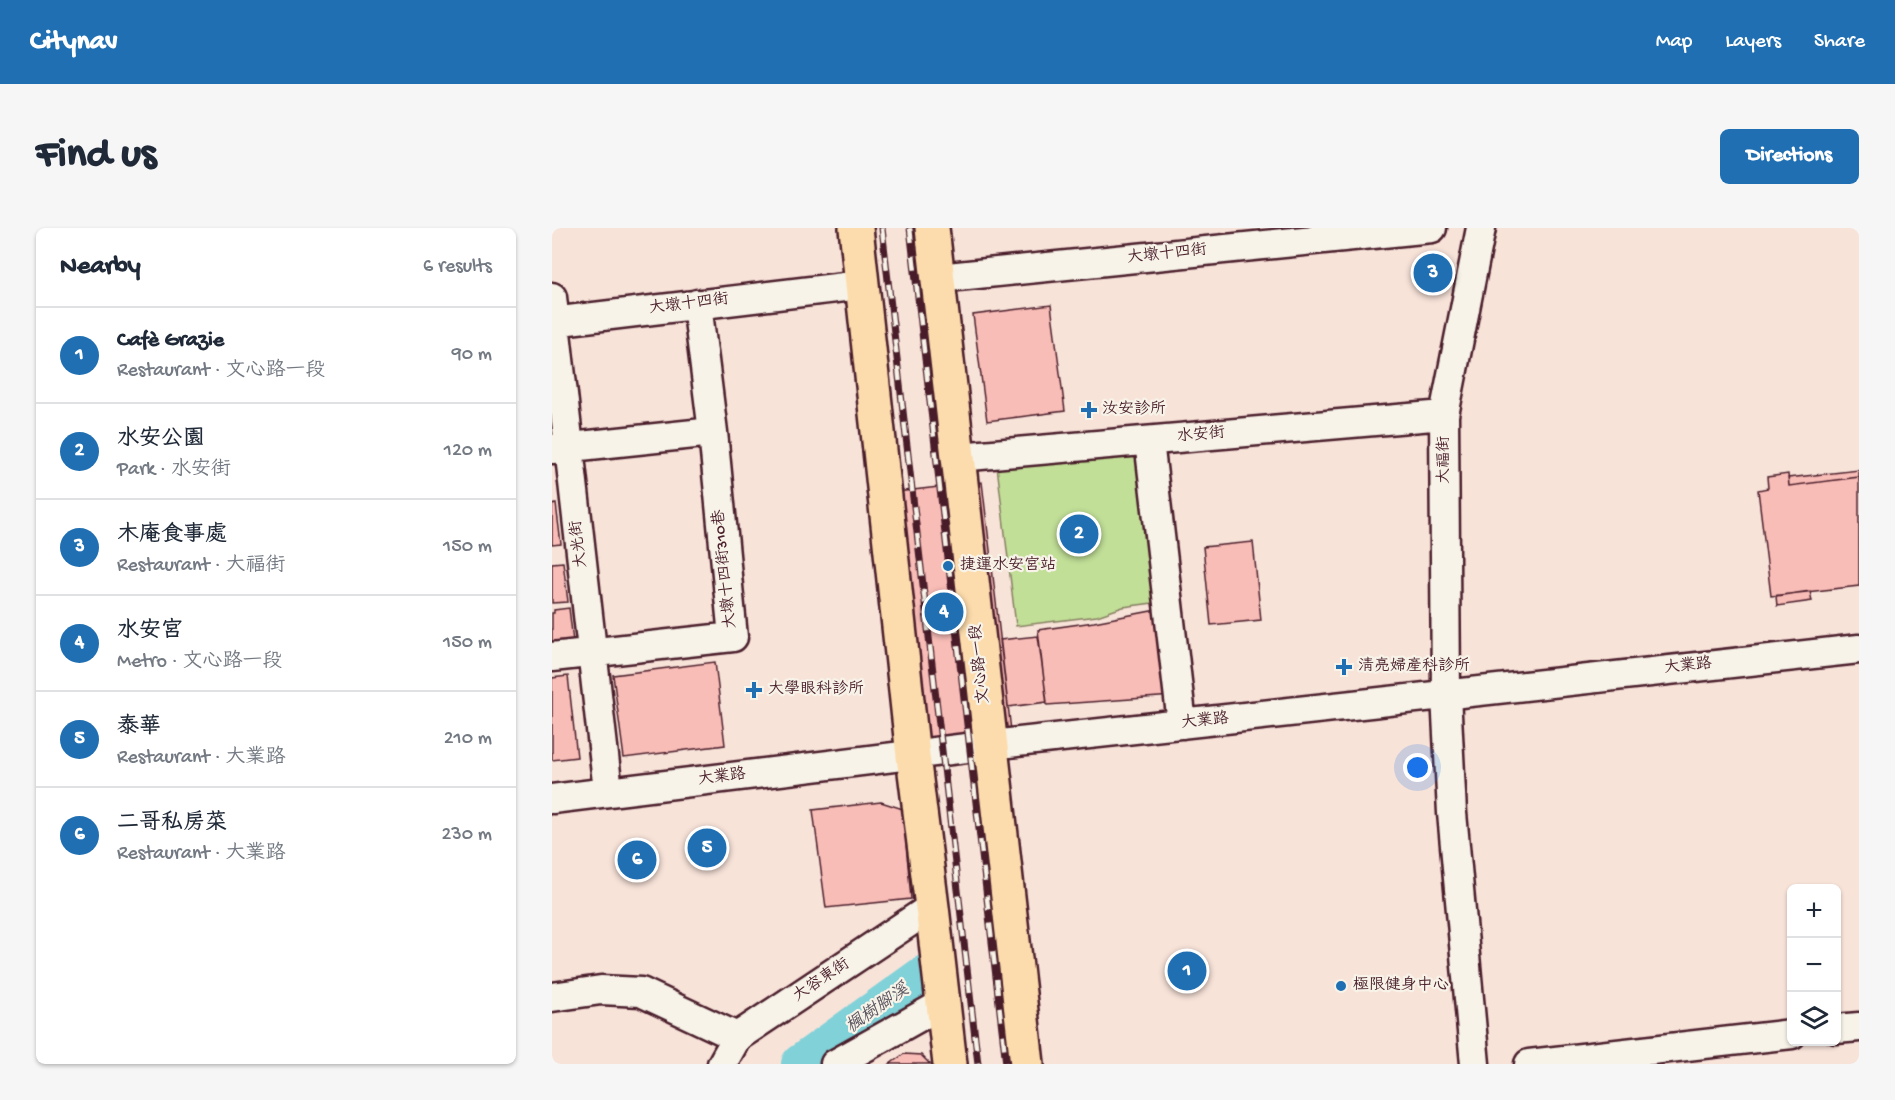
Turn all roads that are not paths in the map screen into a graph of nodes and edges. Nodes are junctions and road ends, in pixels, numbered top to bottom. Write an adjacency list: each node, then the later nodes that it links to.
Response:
1 (856, 228): 7 (main road)
2 (932, 228): 6 (main road, 文心路一段)
3 (1432, 228): 5 (street, 大墩十四街)
4 (1481, 228): 10 (street, 大福街)
5 (1348, 232): 6 (street, 大墩十四街)
6 (938, 278): 14 (main road, 文心路一段)
7 (861, 285): 8 (street, 大墩十四街); 21 (main road)
8 (697, 304): 9 (street, 大墩十四街); 11 (street, 大墩十四街310巷)
9 (553, 313): 13 (street, 大光街)
10 (1444, 415): 12 (street, 水安街); 18 (street, 大福街)
11 (713, 432): 13 (street); 16 (street, 大墩十四街310巷)
12 (1149, 441): 14 (street, 水安街); 19 (street)
13 (561, 448): 16 (street, 大光街)
14 (958, 457): 20 (main road, 文心路一段)
15 (1859, 649): 18 (street, 大業路)
16 (593, 653): 17 (street); 22 (street, 大光街)
17 (552, 657)
18 (1446, 695): 19 (street, 大業路); 35 (street, 大福街)
19 (1182, 724): 20 (street, 大業路)
20 (991, 745): 21 (street, 大業路); 34 (main road, 文心路一段)
21 (913, 756): 22 (street, 大業路); 24 (main road)
22 (608, 791): 23 (street, 大業路)
23 (552, 799)
24 (932, 907): 26 (main road); 30 (street, 大容東街)
25 (552, 997): 30 (street)
26 (942, 1005): 32 (street); 33 (main road)
27 (1859, 1027): 28 (street)
28 (1841, 1029)
29 (1787, 1034): 36 (street)
30 (737, 1037): 31 (street, 大容東街)
31 (722, 1064)
32 (834, 1064)
33 (950, 1064)
34 (1027, 1064)
35 (1475, 1064)
36 (1529, 1064)

